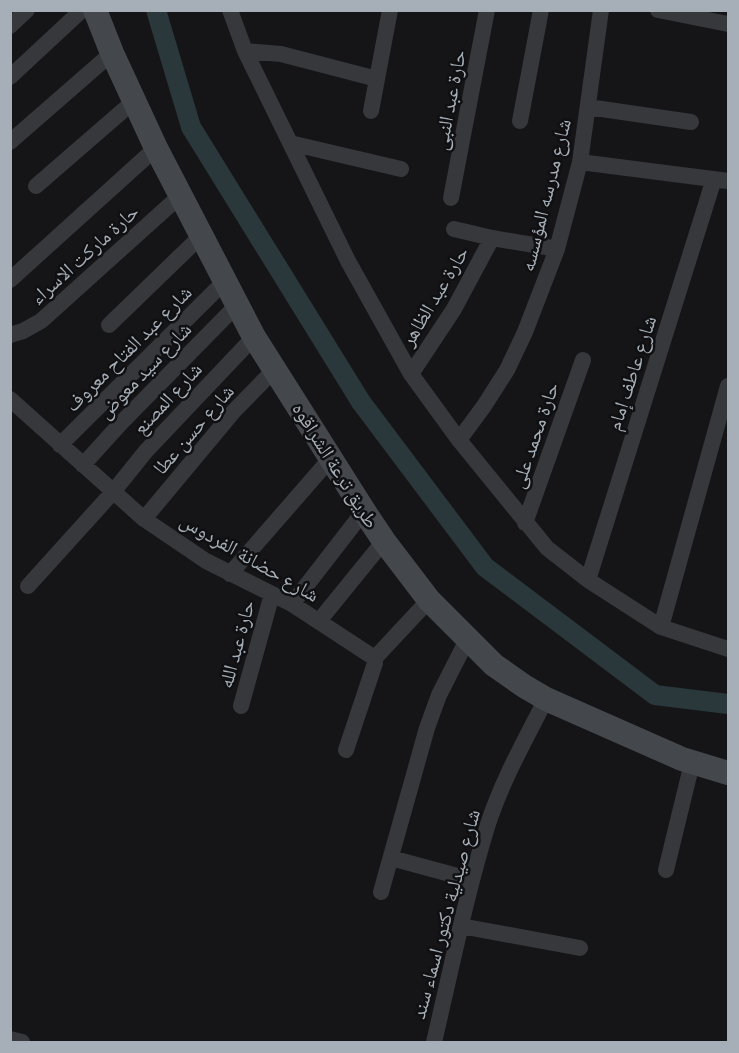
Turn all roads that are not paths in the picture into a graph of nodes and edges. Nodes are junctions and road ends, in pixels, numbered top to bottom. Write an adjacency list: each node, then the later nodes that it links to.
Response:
1 (27, 10): 11 (street)
2 (82, 10): 14 (street)
3 (95, 10): 13 (street, طريق ترعة الشراقوه)
4 (230, 10): 12 (street)
5 (390, 10): 15 (street)
6 (488, 10): 29 (street, حارة عبد النبى)
7 (541, 10): 19 (street)
8 (601, 10): 17 (street, شارع مدرسه المؤسسه)
9 (658, 10): 10 (street)
10 (729, 24)
11 (10, 26)
12 (245, 51): 15 (street); 22 (street)
13 (112, 53): 16 (street, طريق ترعة الشراقوه); 21 (street)
14 (10, 77)
15 (376, 79): 18 (street)
16 (134, 101): 23 (street, طريق ترعة الشراقوه); 27 (street)
17 (588, 107): 20 (street); 24 (street, شارع مدرسه المؤسسه)
18 (371, 111)
19 (520, 121)
20 (691, 122)
21 (13, 136)
22 (290, 143): 25 (street); 42 (street)
23 (156, 148): 28 (street, طريق ترعة الشراقوه); 34 (street)
24 (580, 162): 26 (street); 33 (street, شارع مدرسه المؤسسه)
25 (401, 169)
26 (722, 180): 55 (street, شارع عاطف إمام)
27 (36, 186)
28 (181, 195): 31 (street, طريق ترعة الشراقوه); 38 (street, حارة ماركت الاسراء)
29 (451, 198)
30 (454, 229): 32 (street, حارة عبد الظاهر)
31 (202, 235): 35 (street, طريق ترعة الشراقوه); 37 (street)
32 (492, 238): 33 (street, حارة عبد الظاهر); 42 (street, حارة عبد الظاهر)
33 (557, 249): 45 (street, شارع مدرسه المؤسسه)
34 (10, 280)
35 (225, 281): 36 (street, طريق ترعة الشراقوه); 46 (street, شارع عبد الفتاح معروف)
36 (237, 305): 39 (street, طريق ترعة الشراقوه); 48 (street, شارع سيد معوض)
37 (109, 325)
38 (10, 335)
39 (254, 337): 41 (street, طريق ترعة الشراقوه); 49 (street, شارع المصنع)
40 (583, 360): 52 (street, حارة محمد على)
41 (276, 369): 47 (street, طريق ترعة الشراقوه); 51 (street, شارع حسن عطا)
42 (411, 374): 45 (street)
43 (729, 386): 61 (street)
44 (10, 399): 46 (street, شارع حضانة الفردوس)
45 (459, 440): 52 (street)
46 (60, 445): 48 (street, شارع حضانة الفردوس)
47 (331, 458): 50 (street, طريق ترعة الشراقوه); 54 (street)
48 (83, 465): 49 (street, شارع حضانة الفردوس)
49 (113, 492): 51 (street, شارع حضانة الفردوس); 56 (street, شارع المصنع)
50 (364, 511): 53 (street, طريق ترعة الشراقوه); 59 (street)
51 (144, 519): 54 (street, شارع حضانة الفردوس)
52 (525, 523): 55 (street)
53 (384, 541): 58 (street, طريق ترعة الشراقوه); 60 (street)
54 (230, 574): 57 (street, شارع حضانة الفردوس)
55 (588, 580): 61 (street)
56 (28, 586)
57 (272, 594): 59 (street, شارع حضانة الفردوس); 66 (street, حارة عبد الله)
58 (429, 600): 62 (street, طريق ترعة الشراقوه); 64 (street)
59 (292, 604): 60 (street, شارع حضانة الفردوس)
60 (319, 621): 64 (street, شارع حضانة الفردوس)
61 (661, 627): 63 (street)
62 (467, 640): 65 (street, طريق ترعة الشراقوه); 70 (street)
63 (729, 649)
64 (374, 659): 67 (street)
65 (546, 699): 68 (street, طريق ترعة الشراقوه); 72 (street, شارع صيدلية دكتور اسماء سند)
66 (241, 706)
67 (346, 750)
68 (692, 763): 69 (street, طريق ترعة الشراقوه); 71 (street)
69 (729, 773)
70 (391, 858): 72 (street); 73 (street)
71 (666, 870)
72 (472, 880): 74 (street, شارع صيدلية دكتور اسماء سند)
73 (381, 892)
74 (461, 926): 75 (street); 78 (street, شارع صيدلية دكتور اسماء سند)
75 (580, 948)
76 (10, 1039): 77 (street)
77 (22, 1042)
78 (434, 1042)

